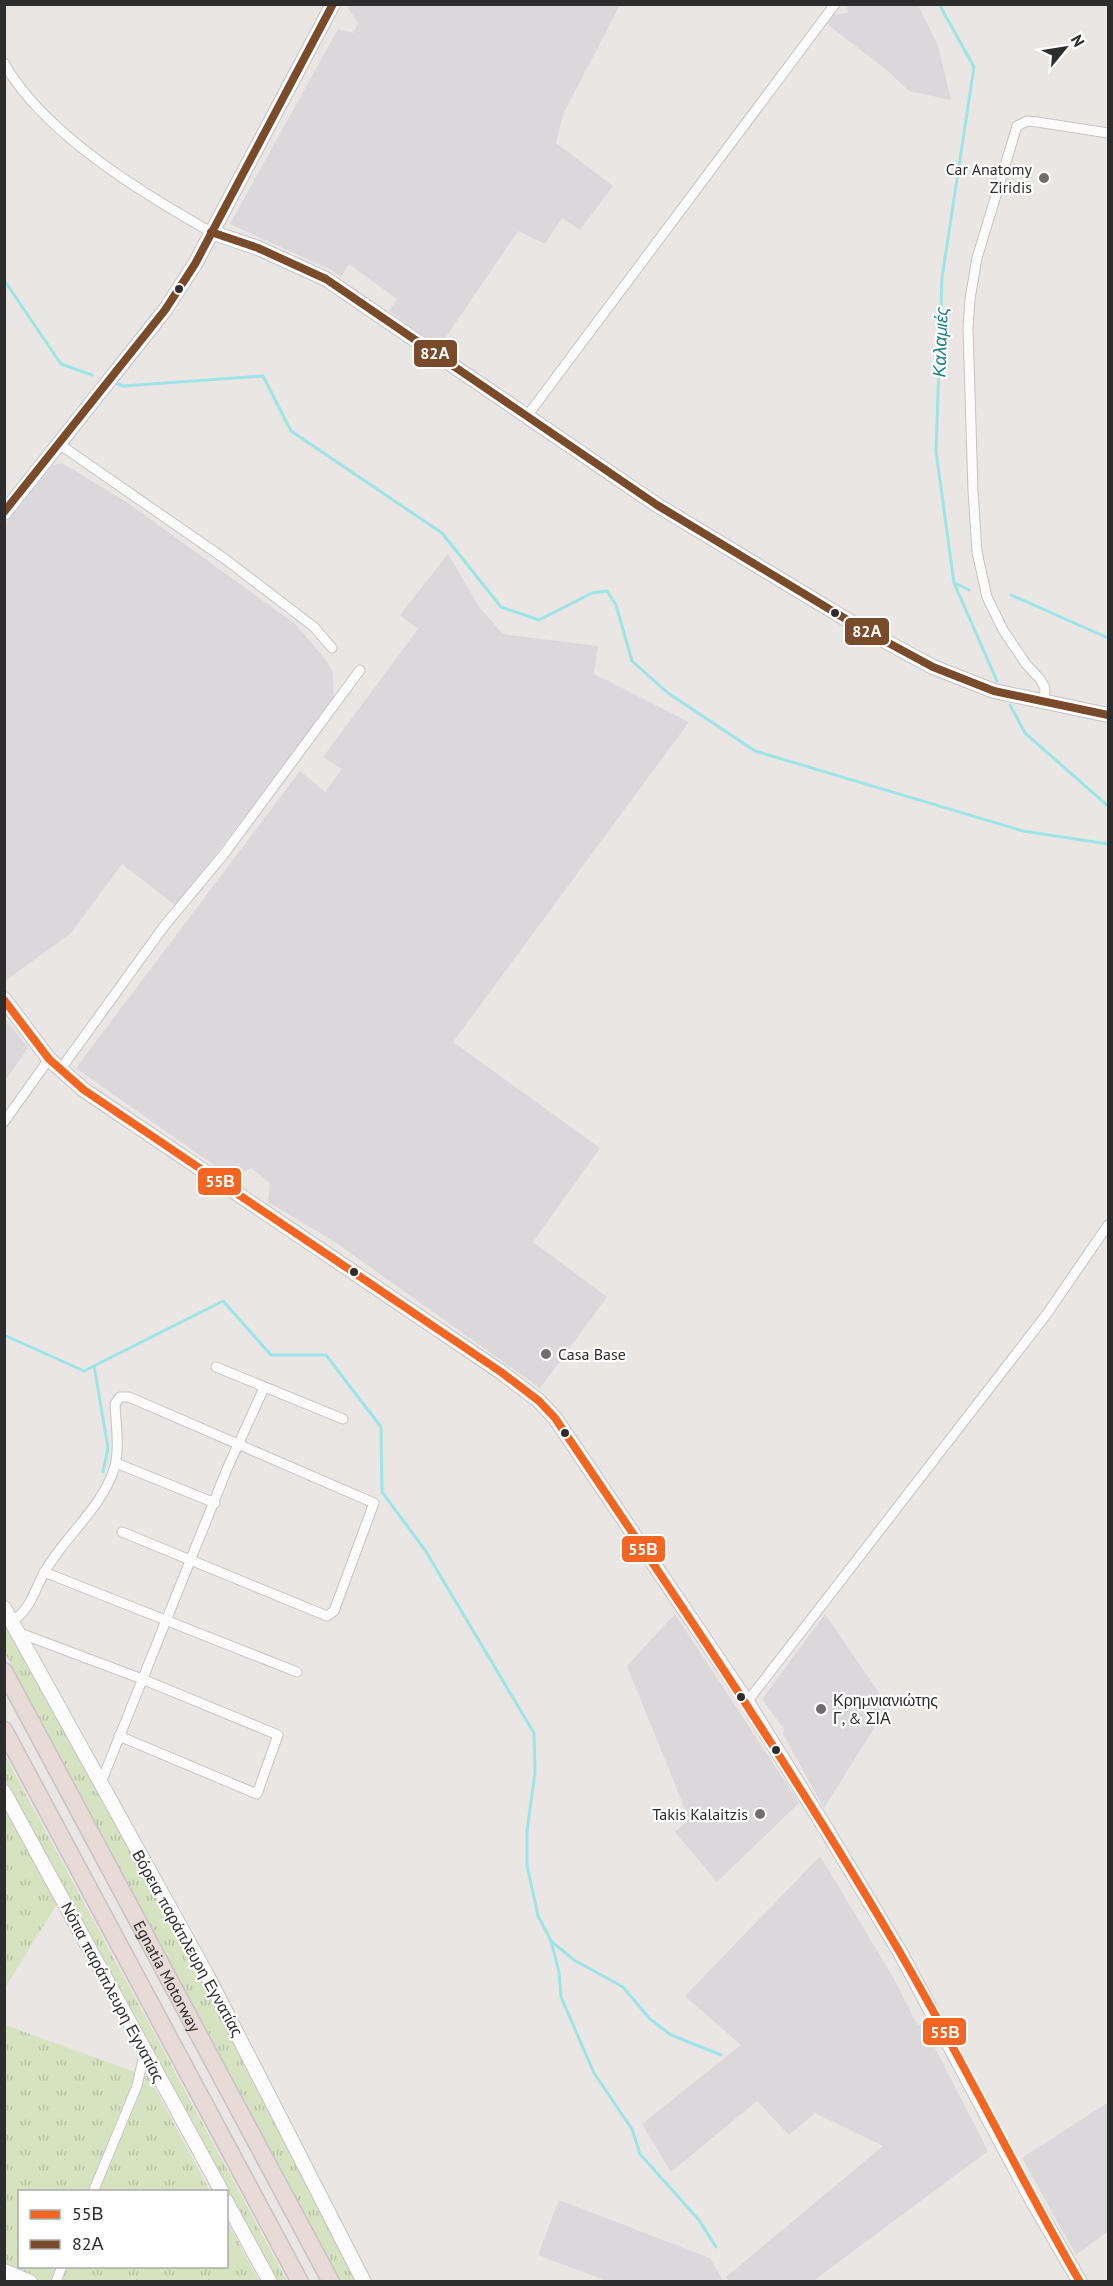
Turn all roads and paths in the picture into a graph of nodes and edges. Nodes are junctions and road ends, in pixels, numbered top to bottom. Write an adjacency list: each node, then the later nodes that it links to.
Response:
1 (333, 4): 5 (street)
2 (835, 4): 6 (street)
3 (4, 63): 5 (street)
4 (1108, 133): 11 (street)
5 (211, 232): 6 (street); 7 (street)
6 (526, 416): 11 (street)
7 (58, 444): 8 (street); 9 (street)
8 (4, 513)
9 (332, 648)
10 (360, 670): 15 (street)
11 (1044, 701): 12 (street)
12 (1108, 715)
13 (4, 999): 14 (street)
14 (49, 1059): 15 (street); 16 (street)
15 (60, 1070): 33 (street)
16 (4, 1122)
17 (1108, 1225): 33 (street)
18 (216, 1367): 19 (street)
19 (264, 1388): 20 (street); 21 (street)
20 (343, 1419)
21 (238, 1443): 22 (street); 23 (street); 25 (street)
22 (116, 1463): 23 (street); 26 (street)
23 (214, 1503): 25 (street)
24 (122, 1532): 25 (street)
25 (191, 1559): 28 (street)
26 (44, 1572): 28 (street); 29 (street)
27 (4, 1608): 29 (street, Βόρεια παράπλευρη Εγνατίας)
28 (166, 1620): 31 (street); 32 (street)
29 (14, 1627): 32 (street); 36 (street, Βόρεια παράπλευρη Εγνατίας)
30 (4, 1671): 46 (highway, Egnatia Motorway)
31 (297, 1672)
32 (142, 1678): 35 (street); 35 (street)
33 (747, 1702): 48 (street)
34 (4, 1730): 45 (highway, Egnatia Motorway)
35 (119, 1736): 36 (street)
36 (100, 1785): 47 (street, Βόρεια παράπλευρη Εγνατίας)
37 (4, 1792): 38 (street, Νότια παράπλευρη Εγνατίας)
38 (145, 2050): 39 (street); 40 (street, Νότια παράπλευρη Εγνατίας)
39 (94, 2190)
40 (221, 2190)
41 (228, 2205): 44 (street)
42 (4, 2271): 43 (street)
43 (30, 2282)
44 (270, 2282)
45 (300, 2282)
46 (331, 2282)
47 (364, 2282)
48 (1080, 2282)

